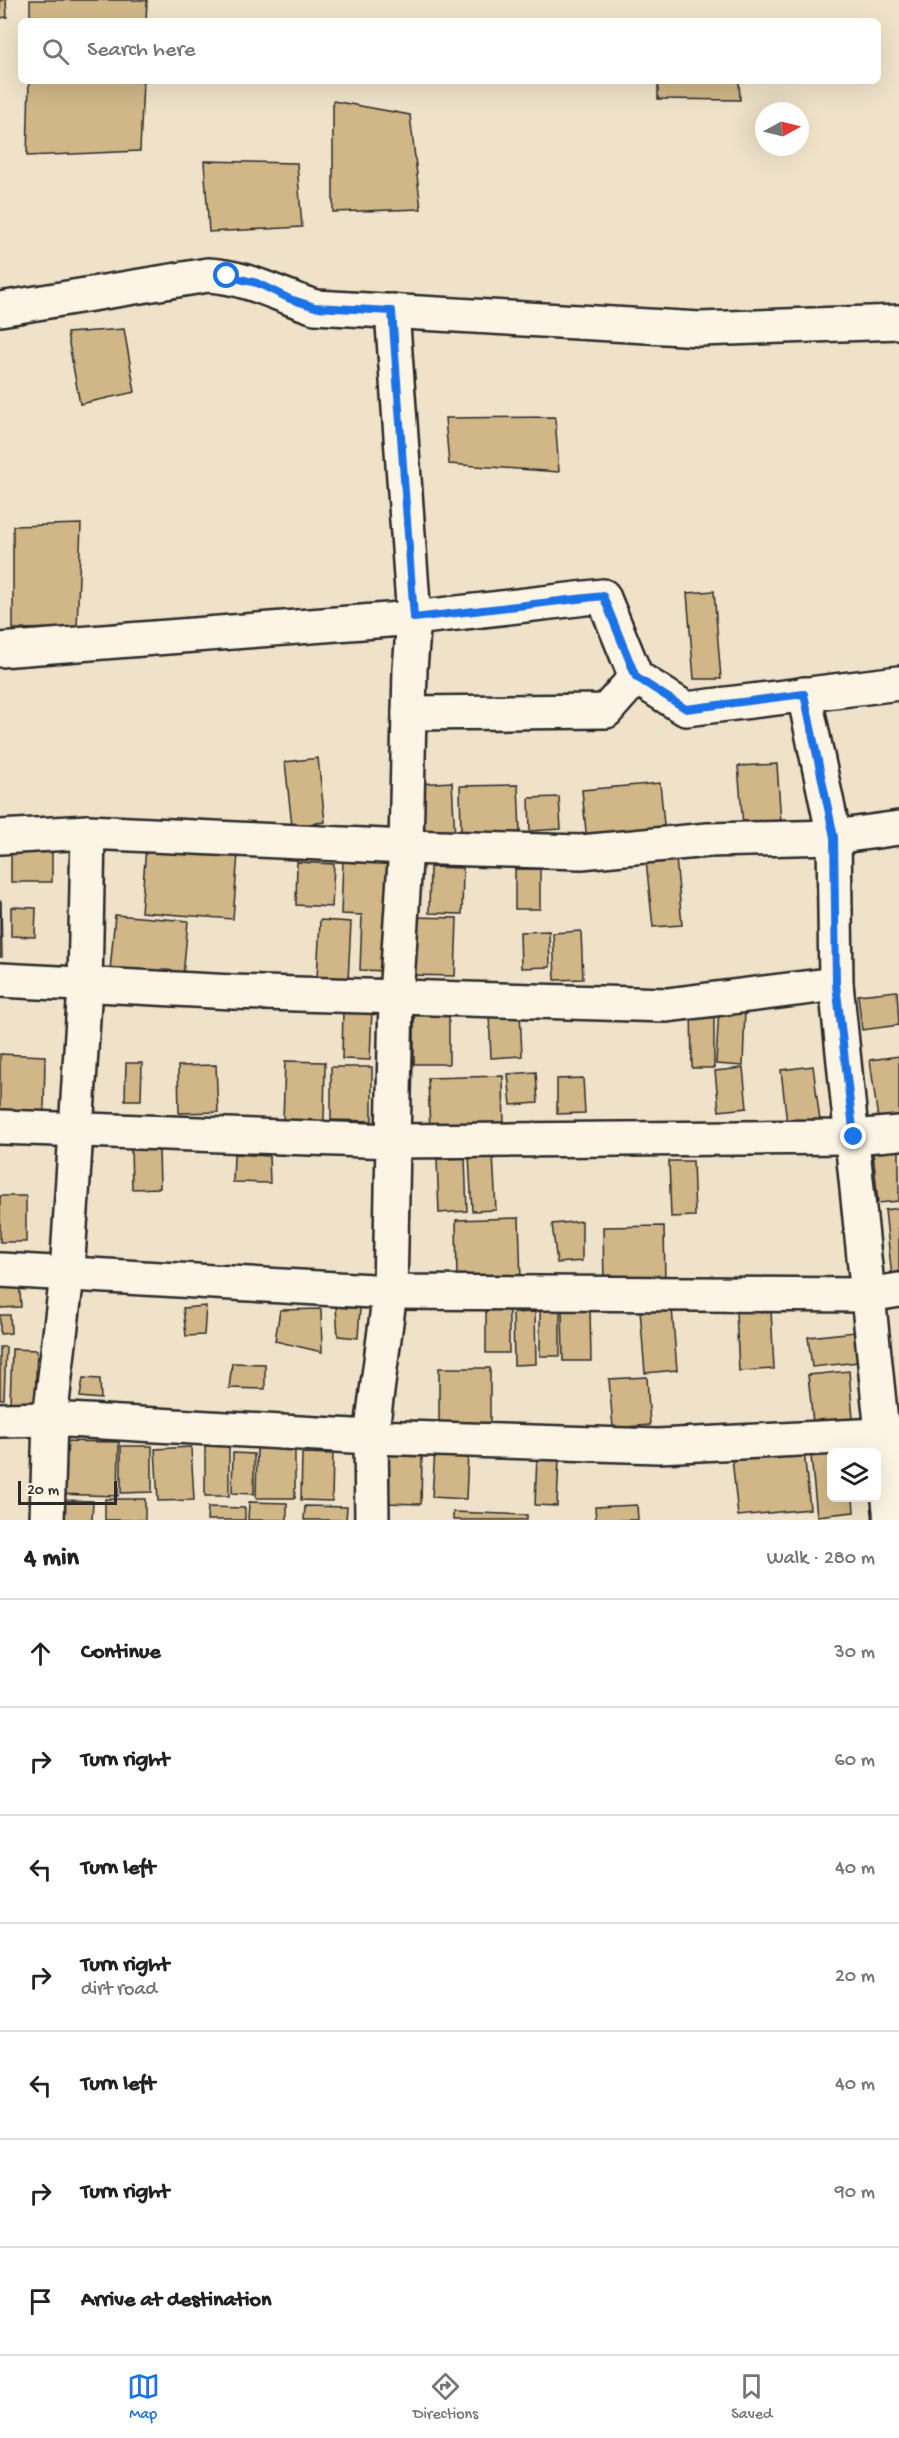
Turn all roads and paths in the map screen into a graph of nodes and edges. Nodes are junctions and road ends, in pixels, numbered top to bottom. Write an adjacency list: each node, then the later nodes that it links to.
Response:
1 (0, 309): 2 (street)
2 (392, 311): 3 (street); 4 (street)
3 (899, 322)
4 (414, 618): 5 (street); 6 (street); 9 (street)
5 (0, 650)
6 (636, 677): 8 (street); 9 (street)
7 (899, 683): 8 (street)
8 (804, 694): 13 (street)
9 (409, 713): 14 (street)
10 (899, 828): 13 (street)
11 (88, 832): 12 (street); 14 (street); 17 (street)
12 (0, 837)
13 (834, 837): 14 (street); 16 (street)
14 (406, 847): 18 (street)
15 (0, 980): 17 (street)
16 (836, 984): 18 (street); 22 (street)
17 (85, 986): 18 (street); 20 (street)
18 (396, 996): 23 (street)
19 (0, 1127): 20 (street)
20 (75, 1131): 23 (street); 25 (street)
21 (899, 1133): 22 (street)
22 (854, 1137): 23 (street); 27 (street)
23 (393, 1141): 26 (street)
24 (0, 1270): 25 (street)
25 (66, 1275): 26 (street); 28 (street)
26 (390, 1292): 27 (street); 31 (street)
27 (884, 1292): 30 (street)
28 (50, 1419): 29 (street); 31 (street); 32 (street)
29 (0, 1420)
30 (891, 1434): 31 (street); 34 (street)
31 (371, 1437): 33 (street)
32 (47, 1520)
33 (372, 1520)
34 (891, 1520)

